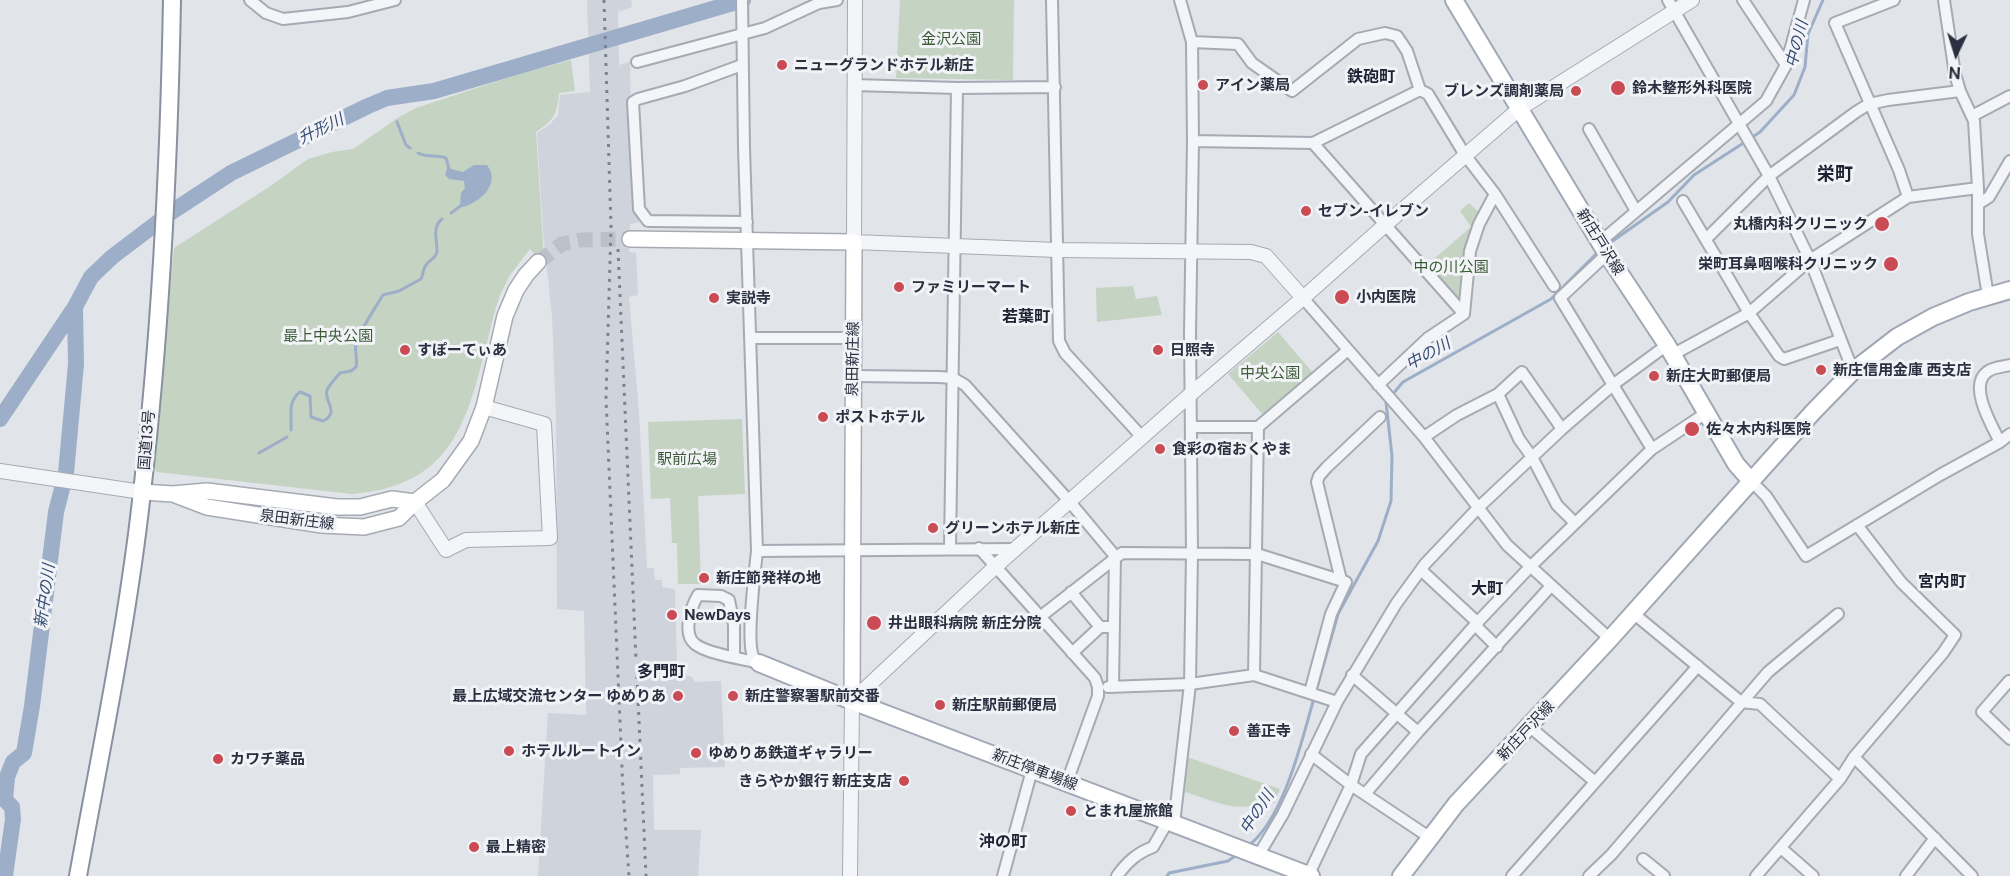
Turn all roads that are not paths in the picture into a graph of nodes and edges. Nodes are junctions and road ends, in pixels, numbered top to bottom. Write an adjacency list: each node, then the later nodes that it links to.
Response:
1 (172, 0): 87 (main road, 国道13号)
2 (250, 0): 3 (street)
3 (395, 0)
4 (742, 0): 16 (street)
5 (837, 0): 16 (street)
6 (855, 0): 21 (street)
7 (1052, 0): 22 (street)
8 (1180, 0): 17 (street)
9 (1454, 0): 28 (main road, 新庄戸沢線)
10 (1692, 0): 15 (street)
11 (1743, 0): 20 (street)
12 (1804, 0): 20 (street)
13 (1894, 0): 27 (street)
14 (1944, 0): 25 (street)
15 (1672, 5): 28 (street); 30 (street)
16 (742, 31): 18 (street); 19 (street)
17 (1192, 42): 24 (street); 32 (street)
18 (637, 62)
19 (742, 65): 43 (street); 43 (street)
20 (1786, 65): 30 (street)
21 (854, 85): 23 (street); 48 (street)
22 (1055, 87): 23 (street); 51 (street)
23 (957, 88): 49 (street)
24 (1420, 90): 33 (street); 34 (street)
25 (1960, 91): 27 (street); 29 (street)
26 (2010, 96): 29 (street)
27 (1869, 104): 36 (street); 39 (street)
28 (1519, 109): 34 (street); 50 (main road, 新庄戸沢線)
29 (1972, 116): 37 (street)
30 (1742, 126): 36 (street); 42 (street)
31 (1589, 129): 42 (street)
32 (1193, 141): 33 (street); 52 (street)
33 (1313, 143): 44 (street)
34 (1465, 155): 38 (street); 44 (street)
35 (2010, 161): 41 (street)
36 (1769, 177): 46 (street); 53 (street)
37 (1978, 188): 39 (street); 41 (street)
38 (1495, 194): 55 (street); 60 (street)
39 (1908, 196): 53 (street)
40 (1683, 201): 46 (street)
41 (1978, 204): 57 (street)
42 (1636, 211): 50 (street)
43 (747, 222): 47 (street)
44 (1385, 225): 58 (street); 60 (street)
45 (630, 239): 47 (main road)
46 (1706, 239): 59 (street)
47 (747, 241): 48 (main road); 61 (street)
48 (854, 242): 49 (street); 62 (main road, 泉田新庄線)
49 (954, 245): 51 (street); 69 (street)
50 (1604, 248): 65 (main road, 新庄戸沢線); 70 (street)
51 (1057, 250): 52 (street); 80 (street)
52 (1191, 252): 58 (street); 72 (street)
53 (1810, 260): 59 (street); 63 (street)
54 (538, 262): 74 (main road, 泉田新庄線)
55 (1554, 286)
56 (2010, 290): 57 (main road, 新庄戸沢線)
57 (1988, 296): 67 (main road, 新庄戸沢線)
58 (1303, 298): 64 (street); 72 (street)
59 (1749, 312): 63 (street); 65 (street)
60 (1464, 314): 71 (street)
61 (750, 338): 62 (street); 96 (street)
62 (853, 338): 68 (main road, 泉田新庄線)
63 (1840, 340): 67 (street)
64 (1348, 350): 71 (street); 78 (street)
65 (1669, 350): 70 (street); 75 (main road, 新庄戸沢線)
66 (2010, 365): 82 (street)
67 (1853, 371): 86 (main road, 新庄戸沢線)
68 (852, 376): 69 (street); 97 (main road, 泉田新庄線)
69 (953, 378): 89 (street); 93 (street)
70 (1614, 384): 79 (street); 83 (street)
71 (1382, 389): 81 (street)
72 (1192, 393): 77 (street); 80 (street)
73 (1498, 394): 79 (street); 81 (street); 84 (street)
74 (484, 407): 88 (main road, 泉田新庄線); 88 (street)
75 (1706, 413): 83 (street); 86 (main road, 新庄戸沢線)
76 (1380, 417): 104 (street)
77 (1192, 427): 78 (street); 98 (street)
78 (1258, 427): 99 (street)
79 (1562, 429): 84 (street)
80 (1142, 437): 89 (street)
81 (1424, 437): 90 (street)
82 (2007, 438): 92 (street)
83 (1652, 449): 91 (street)
84 (1532, 457): 90 (street); 91 (street)
85 (0, 471): 87 (street)
86 (1751, 481): 92 (street); 107 (main road, 新庄戸沢線)
87 (142, 492): 88 (main road, 泉田新庄線); 147 (main road, 国道13号)
88 (415, 502)
89 (1070, 502): 95 (street); 100 (street)
90 (1478, 508): 102 (street); 103 (street)
91 (1575, 523): 102 (street)
92 (1857, 525): 134 (street)
93 (950, 548): 94 (street); 97 (street)
94 (979, 549): 95 (street); 101 (street)
95 (1016, 549): 101 (street)
96 (757, 551): 97 (street); 117 (street)
97 (852, 551): 126 (main road, 泉田新庄線)
98 (1192, 553): 99 (street); 100 (street); 122 (street)
99 (1257, 554): 104 (street); 119 (street)
100 (1115, 556): 106 (street); 112 (street)
101 (996, 566): 109 (street); 126 (street)
102 (1529, 568): 105 (street); 110 (street)
103 (1421, 570): 110 (street); 120 (street)
104 (1341, 580): 125 (street)
105 (1551, 586): 113 (street); 114 (street)
106 (1071, 592): 109 (street); 111 (street)
107 (1633, 613): 113 (main road, 新庄戸沢線); 118 (street)
108 (1838, 614): 128 (street)
109 (1040, 617): 115 (street)
110 (1476, 624): 114 (street); 129 (street)
111 (1100, 627): 112 (street); 115 (street)
112 (1114, 627): 123 (street)
113 (1610, 639): 130 (main road, 新庄戸沢線)
114 (1497, 647): 131 (street)
115 (1072, 653): 124 (street)
116 (734, 657): 116 (street); 117 (street)
117 (759, 663): 126 (main road, 新庄停車場線)
118 (1698, 666): 128 (street); 137 (street)
119 (1254, 675): 122 (street); 125 (street)
120 (1352, 675): 127 (street); 129 (street)
121 (2009, 681): 132 (street)
122 (1190, 684): 123 (street); 141 (street)
123 (1113, 686): 124 (street)
124 (1098, 687): 138 (street)
125 (1314, 693): 127 (street)
126 (852, 701): 135 (main road, 新庄停車場線); 148 (street)
127 (1337, 702): 133 (street)
128 (1741, 702): 136 (street); 154 (street)
129 (1397, 714): 131 (street); 139 (street)
130 (1530, 727): 137 (street); 142 (main road, 新庄戸沢線)
131 (1418, 732): 140 (street)
132 (2010, 739)
133 (1311, 754): 139 (street); 145 (street)
134 (1854, 757): 136 (street); 143 (street)
135 (1032, 770): 138 (main road, 新庄停車場線); 149 (street)
136 (1840, 779): 144 (street)
137 (1594, 781): 153 (street)
138 (1067, 782): 141 (main road, 新庄停車場線)
139 (1351, 785): 140 (street); 151 (street)
140 (1365, 794): 142 (street)
141 (1171, 822): 145 (main road, 新庄停車場線); 150 (street)
142 (1429, 837): 152 (main road, 新庄戸沢線)
143 (1935, 838): 158 (street); 159 (street)
144 (1781, 848): 156 (street); 157 (street)
145 (1247, 852): 151 (main road, 新庄停車場線)
146 (1643, 859): 155 (street)
147 (78, 876)
148 (850, 876)
149 (1003, 876)
150 (1117, 876)
151 (1309, 876)
152 (1401, 876)
153 (1512, 876)
154 (1589, 876)
155 (1664, 876)
156 (1756, 876)
157 (1813, 876)
158 (1906, 876)
159 (1972, 876)

